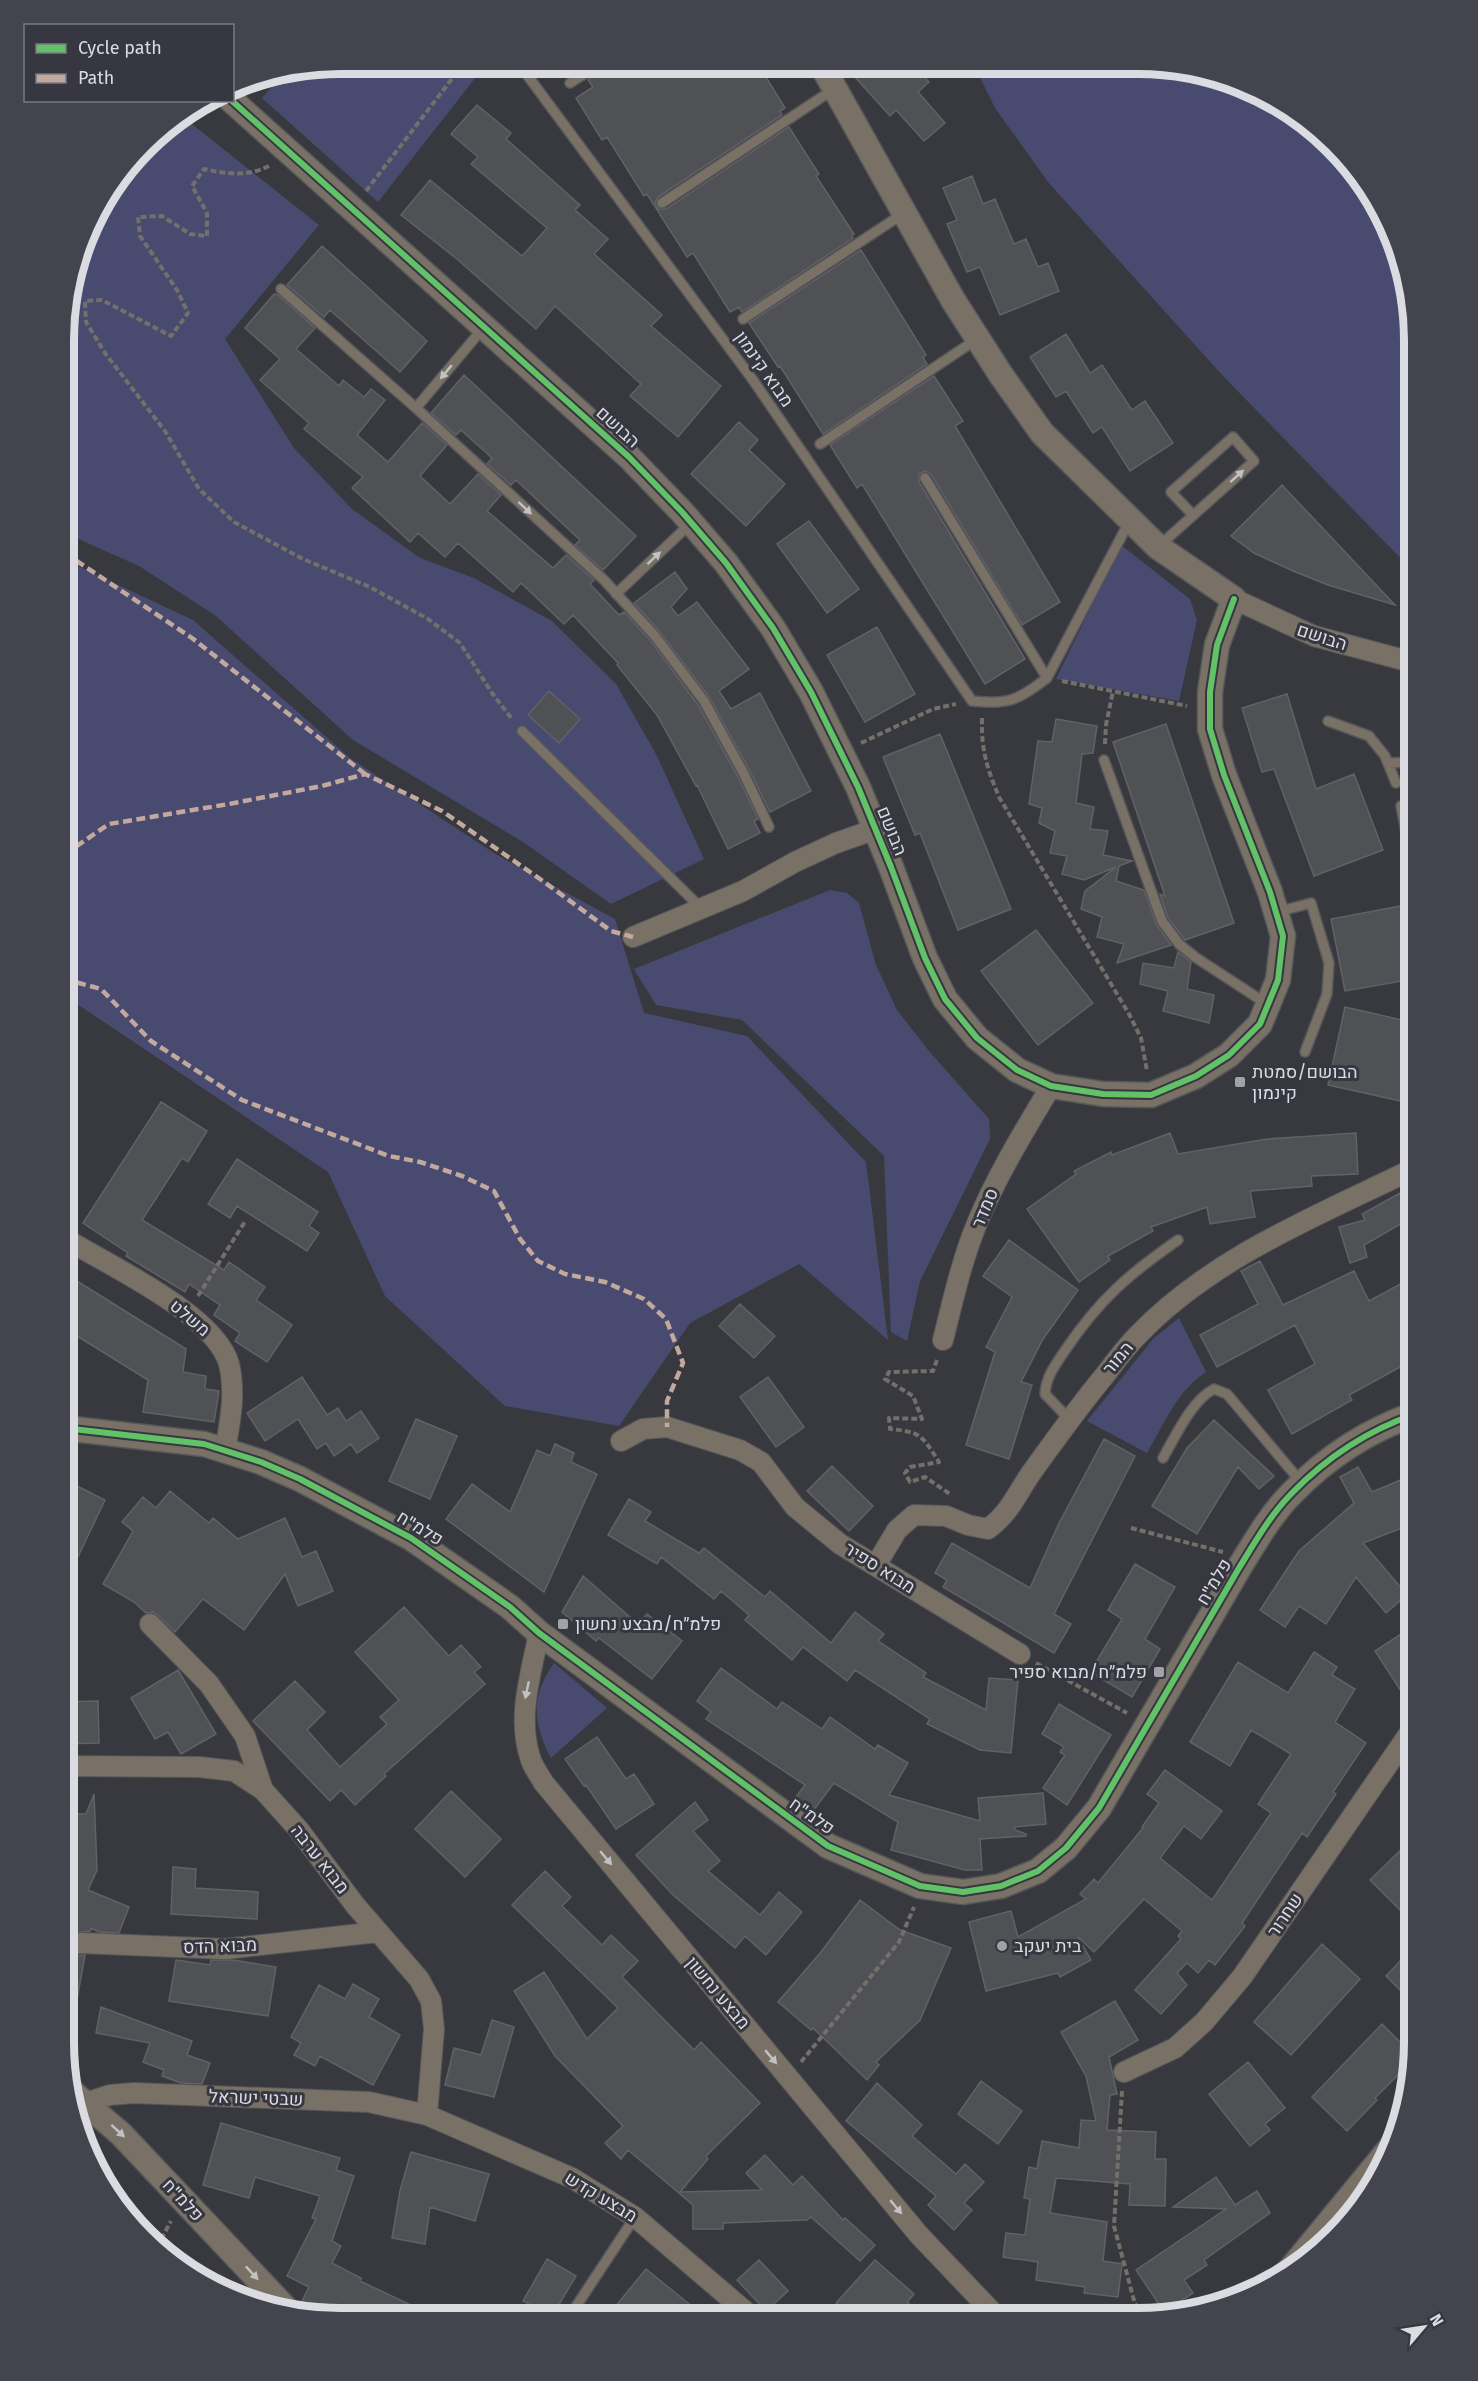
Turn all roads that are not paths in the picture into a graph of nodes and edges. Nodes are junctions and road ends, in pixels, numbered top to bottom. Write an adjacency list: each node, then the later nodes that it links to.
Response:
1 (527, 74): 23 (lane, מבוא קינמון)
2 (584, 74): 4 (lane)
3 (826, 74): 5 (street, הבושם)
4 (570, 83)
5 (834, 89): 7 (lane); 8 (street, הבושם)
6 (233, 102): 11 (street, הבושם)
7 (662, 203)
8 (904, 213): 10 (lane); 12 (street, הבושם)
9 (281, 289): 13 (lane)
10 (744, 319)
11 (484, 327): 13 (lane, one-way to 13); 18 (street, הבושם)
12 (977, 339): 14 (lane); 17 (street, הבושם)
13 (416, 408): 20 (lane, one-way to 20)
14 (820, 444)
15 (925, 478): 23 (lane)
16 (1193, 515): 16 (lane, one-way to 16); 19 (lane)
17 (1130, 520): 19 (street, הבושם); 23 (lane)
18 (692, 523): 20 (lane, one-way to 18); 33 (street, הבושם)
19 (1158, 547): 21 (street, הבושם)
20 (615, 594): 32 (lane)
21 (1234, 599): 22 (street, הבושם); 35 (street, הבושם)
22 (1404, 660)
23 (1047, 678)
24 (1328, 721): 28 (lane)
25 (522, 731): 34 (lane)
26 (1104, 760): 37 (lane)
27 (1404, 762): 28 (lane)
28 (1388, 763): 29 (lane)
29 (1396, 783)
30 (1401, 806): 31 (lane)
31 (1404, 821)
32 (769, 827)
33 (876, 829): 34 (street); 39 (street, הבושם)
34 (701, 908): 36 (street)
35 (1276, 912): 37 (street, הבושם); 38 (lane)
36 (633, 937)
37 (1268, 1005): 39 (street, הבושם)
38 (1305, 1052)
39 (1051, 1086): 43 (street, סמדר)
40 (1404, 1173): 44 (street, המור)
41 (1178, 1240): 44 (lane)
42 (74, 1244): 48 (street, משלט)
43 (943, 1340)
44 (1069, 1419): 51 (street, המור)
45 (1404, 1419): 50 (street, פלמ"ח)
46 (74, 1429): 48 (street, פלמ"ח)
47 (621, 1441): 51 (street, מבוא ספיר)
48 (225, 1451): 53 (street, פלמ"ח)
49 (1163, 1458): 50 (lane)
50 (1302, 1484): 53 (street, פלמ"ח)
51 (876, 1565): 54 (street, מבוא ספיר)
52 (150, 1624): 57 (street)
53 (539, 1633): 70 (street, מבצע נחשון, one-way to 70)
54 (1020, 1654)
55 (1404, 1740): 60 (street, שחרור)
56 (74, 1766): 57 (street, מבוא ערבה)
57 (263, 1790): 58 (street, מבוא ערבה)
58 (378, 1932): 59 (street, מבוא הדס); 63 (street, מבוא ערבה)
59 (74, 1945)
60 (1124, 2072)
61 (80, 2098): 63 (street, שבטי ישראל)
62 (80, 2099): 67 (street, פלמ"ח, one-way to 67)
63 (427, 2115): 65 (street, מבצע קדש)
64 (1370, 2173): 66 (street)
65 (635, 2217): 68 (lane); 69 (street, מבצע קדש)
66 (1313, 2242)
67 (276, 2299)
68 (575, 2308)
69 (741, 2308)
70 (988, 2308)

